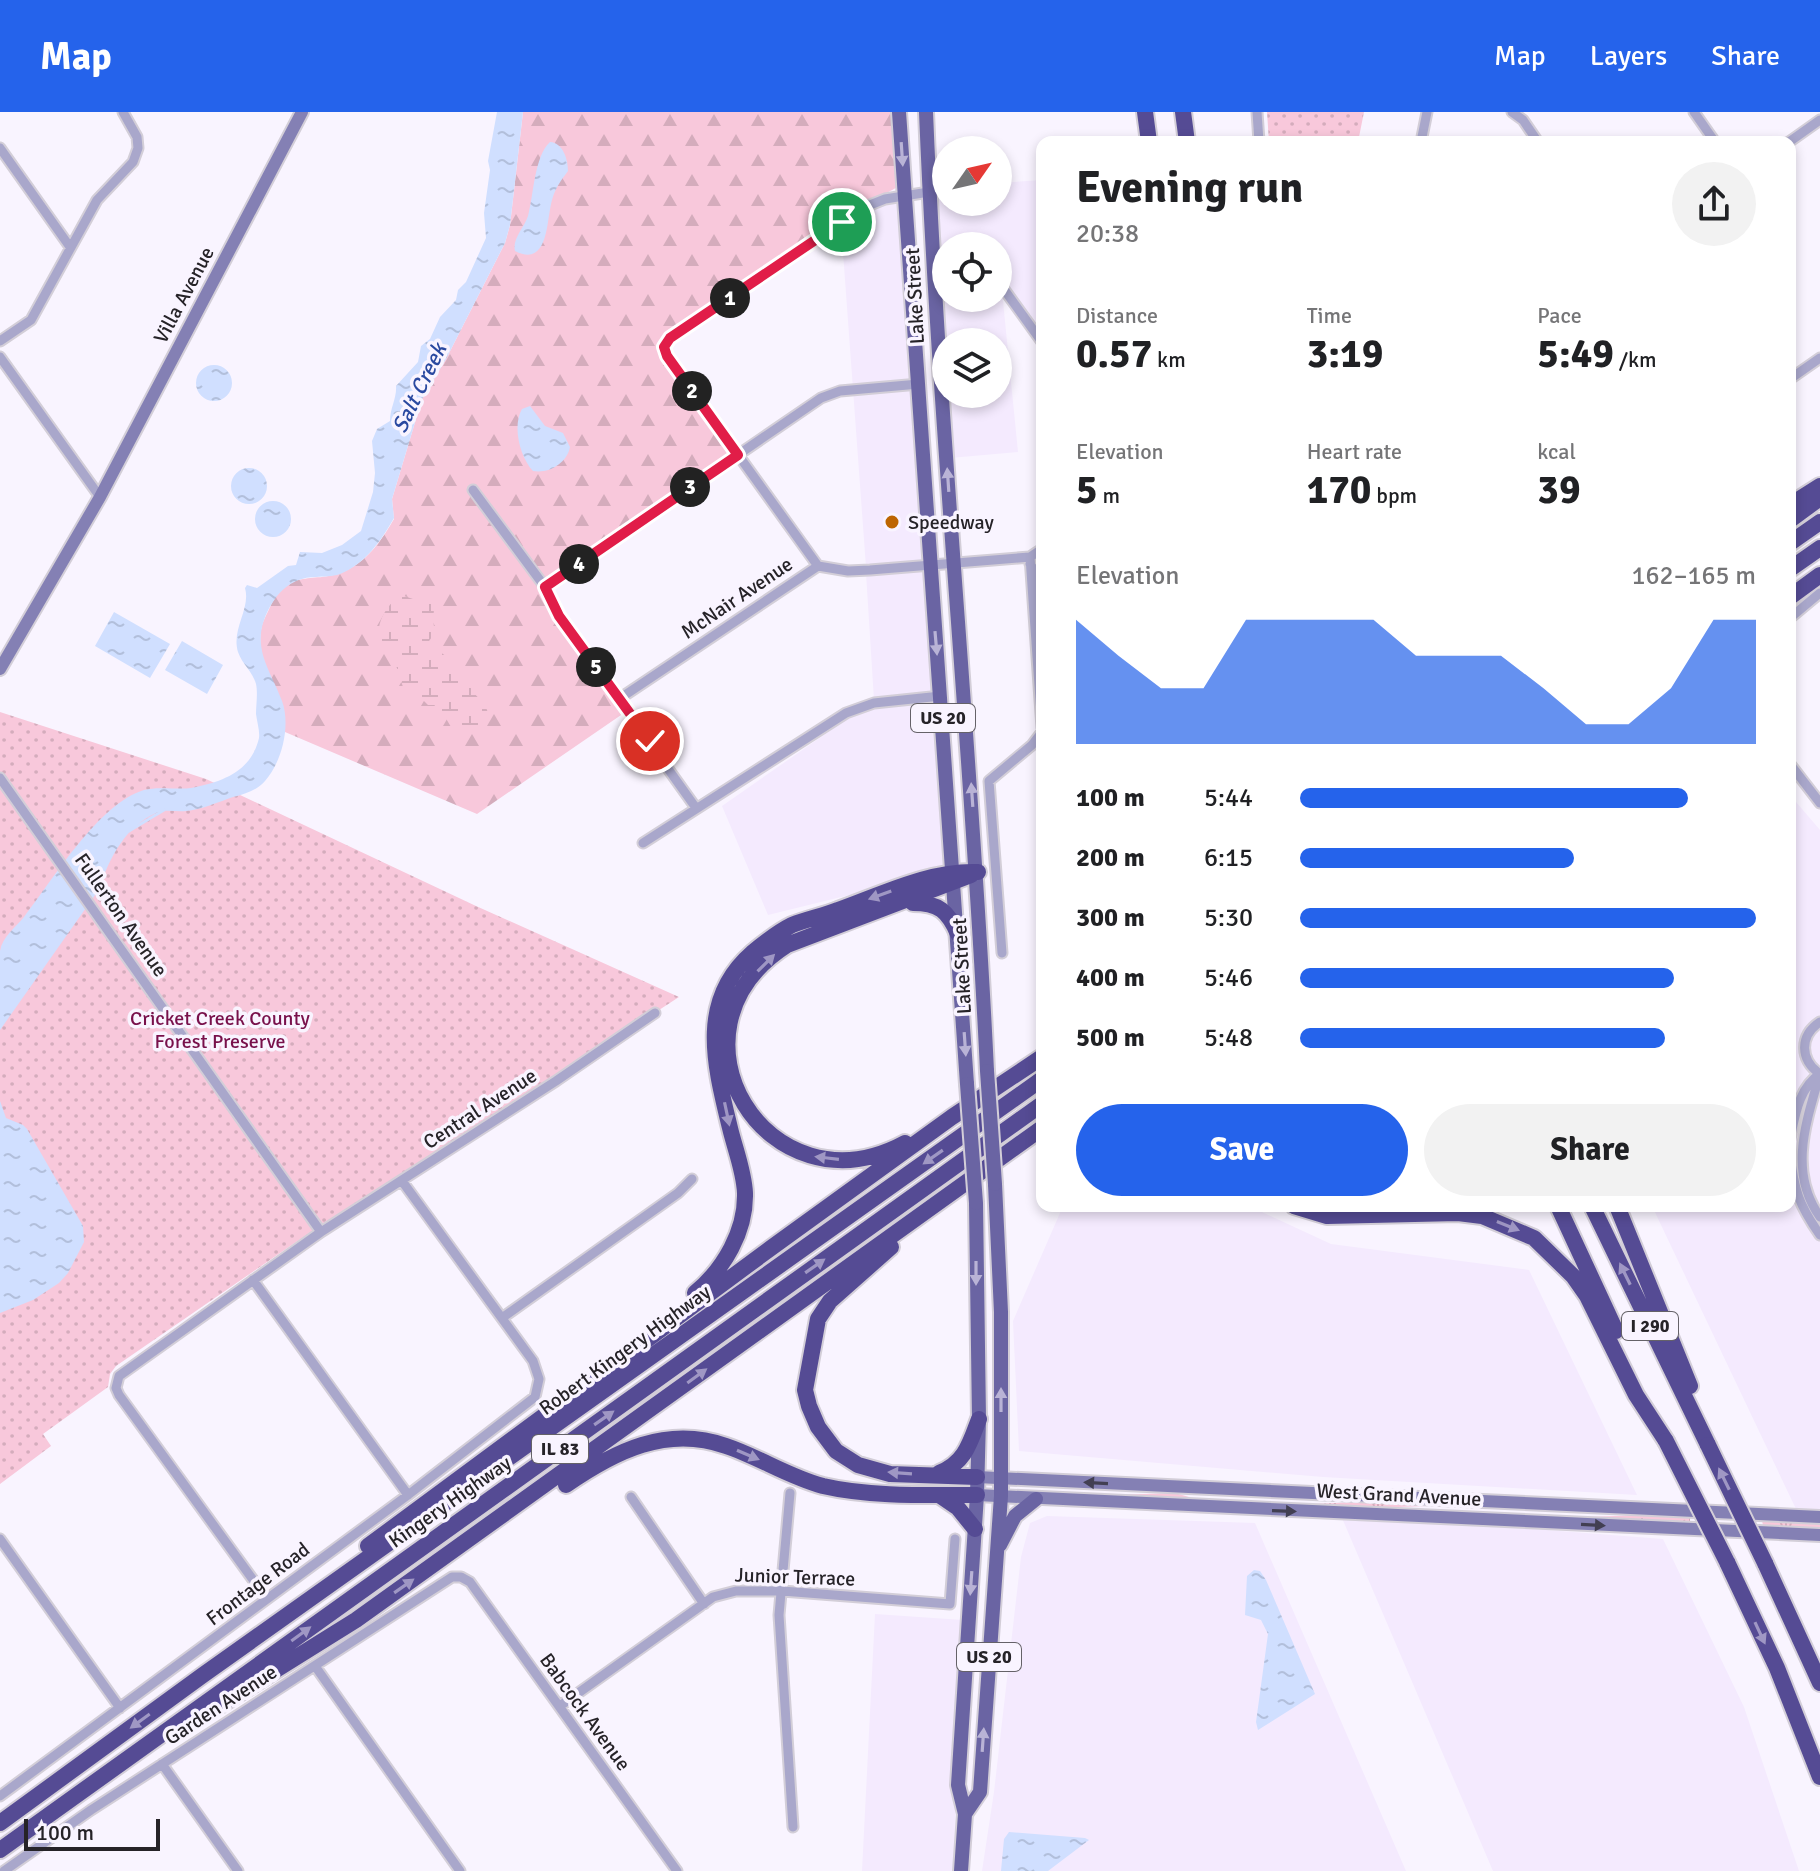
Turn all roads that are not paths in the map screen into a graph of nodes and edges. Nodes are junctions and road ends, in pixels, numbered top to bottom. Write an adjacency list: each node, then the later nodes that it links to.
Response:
1 (123, 112): 22 (street)
2 (302, 112): 33 (main road, Villa Avenue)
3 (899, 112): 21 (main road, Lake Street / US 20, one-way to 21)
4 (926, 112): 20 (main road, Lake Street / US 20)
5 (1145, 112): 12 (highway)
6 (1183, 112): 13 (highway)
7 (1257, 112): 14 (street)
8 (1427, 112): 15 (street)
9 (1512, 112): 16 (street)
10 (1694, 112): 17 (street)
11 (1820, 120): 18 (street)
12 (1148, 136)
13 (1186, 136)
14 (1259, 136)
15 (1422, 136)
16 (1534, 136)
17 (1711, 136)
18 (1796, 137)
19 (0, 148): 22 (street)
20 (929, 192): 21 (street); 42 (main road, Lake Street / US 20, one-way to 20)
21 (906, 195): 29 (main road, Lake Street / US 20); 30 (street)
22 (70, 247): 25 (street)
23 (1012, 300): 24 (street)
24 (1036, 334)
25 (0, 341)
26 (0, 357): 33 (street)
27 (1820, 358): 28 (street)
28 (1796, 375)
29 (919, 384): 30 (street); 43 (main road, Lake Street / US 20)
30 (738, 455): 45 (street); 50 (street)
31 (1820, 486): 35 (highway)
32 (473, 490): 50 (street)
33 (100, 497): 55 (main road, Villa Avenue)
34 (1820, 498): 36 (highway)
35 (1796, 501)
36 (1796, 516)
37 (1820, 522): 38 (highway)
38 (1796, 539)
39 (1820, 548): 44 (highway)
40 (1036, 554): 41 (street)
41 (1030, 560): 42 (street, McNair Avenue); 47 (street); 54 (street)
42 (953, 563): 43 (street, McNair Avenue); 64 (main road, Lake Street / US 20, one-way to 42)
43 (930, 565): 45 (street, McNair Avenue); 56 (main road, Lake Street / US 20, one-way to 56)
44 (1796, 565)
45 (818, 566): 57 (street, McNair Avenue)
46 (1820, 566): 49 (highway)
47 (1036, 570)
48 (1820, 575): 51 (highway)
49 (1796, 584)
50 (545, 587): 57 (street)
51 (1796, 593)
52 (1820, 593): 53 (street)
53 (1796, 613)
54 (1036, 645)
55 (0, 669)
56 (941, 696): 62 (street); 65 (main road, Lake Street / US 20)
57 (619, 699): 62 (street)
58 (1036, 739): 68 (street)
59 (1796, 772): 61 (street)
60 (0, 778): 87 (street, Fullerton Avenue)
61 (1820, 803)
62 (696, 808): 63 (street)
63 (643, 843)
64 (978, 872): 65 (highway); 97 (main road, Lake Street / US 20, one-way to 64, bridge)
65 (955, 877): 66 (highway); 67 (main road, Lake Street / US 20); 92 (highway, one-way to 92)
66 (904, 903): 67 (highway); 76 (highway, one-way to 66)
67 (958, 934): 91 (main road, Lake Street / US 20, one-way to 91, bridge)
68 (1002, 953)
69 (655, 1013): 79 (street, Central Avenue)
70 (1820, 1022): 72 (street)
71 (1036, 1060): 76 (highway)
72 (1820, 1074): 75 (street); 86 (street)
73 (1036, 1083): 117 (highway, Robert Kingery Highway / IL 83, one-way to 117)
74 (1036, 1108): 123 (highway, Kingery Highway / IL 83, one-way to 74)
75 (1796, 1112)
76 (952, 1117): 92 (highway)
77 (1036, 1134): 80 (highway)
78 (692, 1179): 90 (street)
79 (402, 1181): 87 (street, Central Avenue); 90 (street)
80 (951, 1193): 95 (highway, one-way to 80); 110 (highway, one-way to 80)
81 (1796, 1193): 88 (street)
82 (1314, 1212): 93 (highway, one-way to 93)
83 (1561, 1212): 93 (highway, I 290)
84 (1595, 1212): 94 (highway, I 290, one-way to 84)
85 (1619, 1212): 94 (highway)
86 (1820, 1217)
87 (321, 1232): 89 (street, Central Avenue)
88 (1820, 1235)
89 (253, 1280): 99 (street); 114 (street, Central Avenue)
90 (502, 1318): 99 (street, Frontage Road)
91 (979, 1419): 95 (highway, US 20); 96 (main road, Lake Street / US 20)
92 (531, 1423): 117 (highway)
93 (1666, 1441): 122 (highway, I 290, one-way to 122, bridge)
94 (1708, 1445): 118 (highway, I 290, one-way to 94, bridge)
95 (934, 1475): 96 (highway)
96 (977, 1477): 97 (main road, West Grand Avenue); 101 (main road, Lake Street / US 20)
97 (1001, 1478): 102 (main road, Lake Street / US 20); 105 (main road, West Grand Avenue, one-way to 97)
98 (790, 1493): 113 (street)
99 (408, 1495): 114 (street, Frontage Road)
100 (939, 1495): 101 (highway); 106 (highway); 110 (highway, one-way to 100)
101 (977, 1495): 102 (main road, West Grand Avenue); 106 (main road, Lake Street / US 20)
102 (1001, 1496): 104 (main road, West Grand Avenue); 111 (main road, Lake Street / US 20)
103 (631, 1497): 115 (street)
104 (1036, 1499): 107 (main road, West Grand Avenue, one-way to 107); 111 (main road)
105 (1820, 1517)
106 (975, 1529): 125 (main road, Lake Street / US 20, one-way to 125)
107 (1820, 1535)
108 (0, 1539): 120 (street)
109 (955, 1539): 113 (street, Junior Terrace)
110 (451, 1552): 123 (highway, one-way to 110)
111 (996, 1553): 125 (main road, Lake Street / US 20, one-way to 111)
112 (461, 1577): 116 (street, Garden Avenue); 119 (street, Babcock Avenue)
113 (782, 1591): 115 (street, Junior Terrace); 127 (street)
114 (267, 1599): 120 (street, Frontage Road)
115 (704, 1604): 119 (street, Junior Terrace)
116 (315, 1666): 121 (street, Garden Avenue); 132 (street)
117 (203, 1675): 126 (highway, Robert Kingery Highway / IL 83, one-way to 126)
118 (1820, 1683)
119 (560, 1706): 133 (street, Babcock Avenue)
120 (120, 1708): 124 (street, Frontage Road)
121 (162, 1764): 129 (street, Garden Avenue); 131 (street)
122 (1820, 1777)
123 (78, 1793): 128 (highway, Kingery Highway / IL 83)
124 (0, 1796)
125 (965, 1814): 134 (main road, Lake Street / US 20)
126 (0, 1823)
127 (793, 1827)
128 (0, 1850)
129 (18, 1867): 130 (street, Garden Avenue)
130 (4, 1871)
131 (238, 1871)
132 (460, 1871)
133 (677, 1871)
134 (961, 1871)

